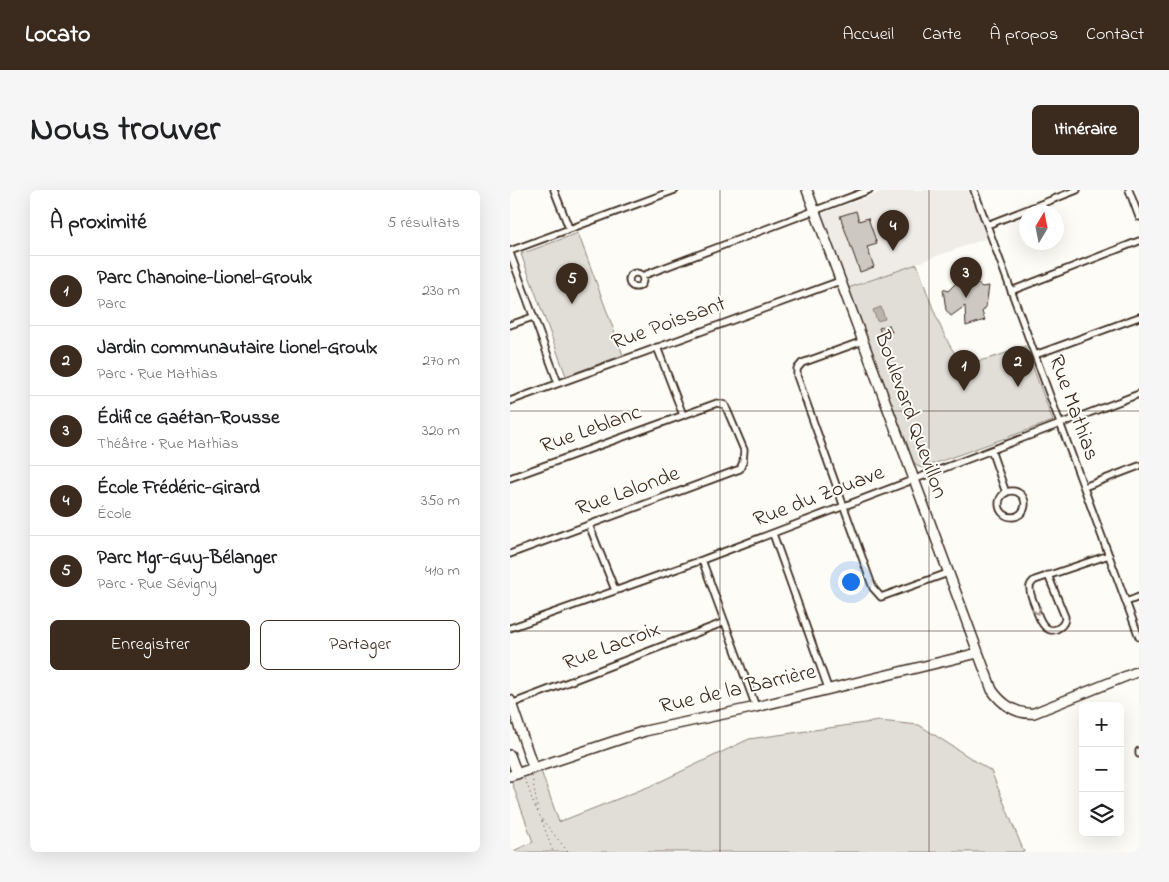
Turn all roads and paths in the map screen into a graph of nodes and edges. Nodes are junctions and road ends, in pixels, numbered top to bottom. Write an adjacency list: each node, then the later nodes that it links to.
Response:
1 (554, 190): 11 (street)
2 (675, 190): 11 (street)
3 (807, 190): 8 (street, Boulevard Quevillon)
4 (869, 190): 8 (street)
5 (974, 190): 10 (street, Rue Mathias)
6 (1077, 190): 10 (street)
7 (1129, 190): 9 (street)
8 (815, 211): 14 (street); 15 (street, Boulevard Quevillon)
9 (1139, 217)
10 (987, 225): 16 (street, Rue Mathias)
11 (569, 228): 13 (street)
12 (1139, 241): 16 (street)
13 (510, 252): 17 (street)
14 (642, 276)
15 (840, 281): 20 (street, Boulevard Quevillon); 21 (street, Rue Poissant)
16 (1011, 291): 22 (street, Rue Mathias)
17 (533, 317): 19 (street); 23 (street)
18 (1139, 317): 22 (street)
19 (510, 325)
20 (863, 341): 32 (street, Boulevard Quevillon); 35 (street)
21 (657, 347): 23 (street, Rue Poissant); 26 (street)
22 (1035, 355): 27 (street, Rue Mathias)
23 (558, 383): 25 (street, Rue Poissant)
24 (1139, 394): 27 (street, Rue du Zouave)
25 (510, 401)
26 (683, 415): 28 (street, Rue Leblanc); 31 (street, Rue Leblanc)
27 (1060, 425): 29 (street, Rue du Zouave); 33 (street, Rue Mathias)
28 (744, 450): 36 (street, Rue Lalonde)
29 (991, 450): 32 (street, Rue du Zouave); 34 (street)
30 (1139, 466): 33 (street)
31 (510, 478)
32 (914, 478): 35 (street, Rue du Zouave); 41 (street, Boulevard Quevillon)
33 (1084, 487): 39 (street, Rue Mathias)
34 (1006, 492): 34 (street)
35 (844, 507): 37 (street, Rue du Zouave); 41 (street)
36 (589, 525): 38 (street, Rue Lalonde); 43 (street)
37 (773, 534): 40 (street, Rue du Zouave); 51 (street)
38 (510, 554)
39 (1109, 555): 42 (street); 45 (street, Rue Mathias)
40 (702, 560): 43 (street, Rue du Zouave); 46 (street)
41 (948, 573): 49 (street, Boulevard Quevillon)
42 (1048, 575): 42 (street, one-way to 42)
43 (615, 590): 47 (street, Rue du Zouave)
44 (1139, 597): 45 (street)
45 (1126, 602): 48 (street, Rue Mathias)
46 (725, 622): 52 (street, Rue Lacroix); 53 (street)
47 (510, 628)
48 (1139, 637)
49 (978, 653): 50 (street, Boulevard Quevillon); 51 (street, Rue de la Barrière)
50 (1139, 671)
51 (828, 688): 53 (street, Rue de la Barrière)
52 (511, 702): 55 (street)
53 (756, 707): 55 (street, Rue de la Barrière)
54 (510, 755): 56 (street)
55 (533, 767): 56 (street, Rue de la Barrière); 57 (path)
56 (514, 775): 57 (path)
57 (538, 812): 58 (path)
58 (541, 818): 59 (path); 60 (path)
59 (553, 852)
60 (568, 852)

